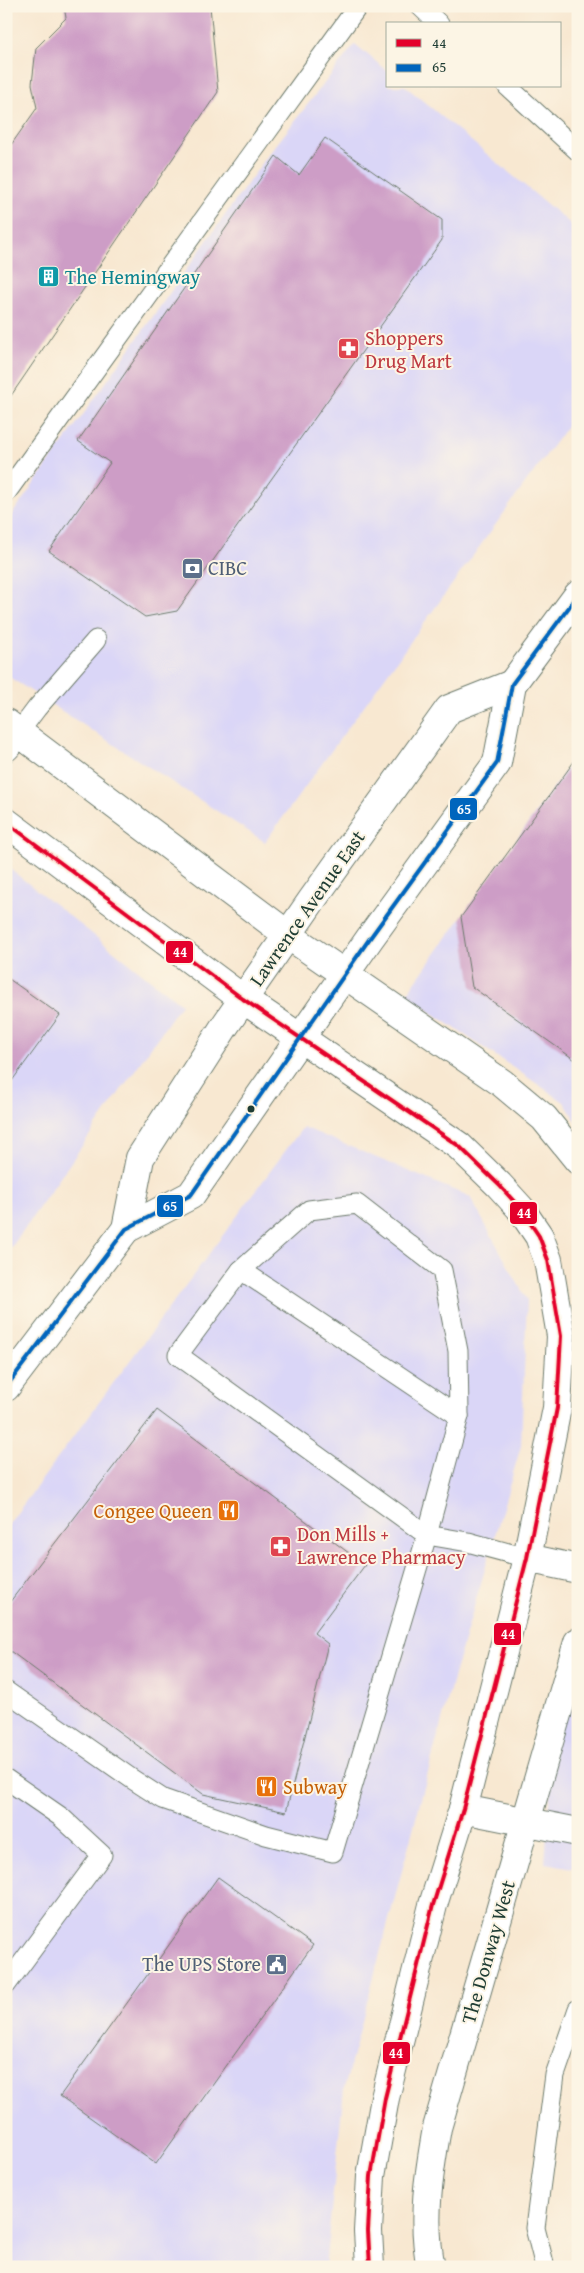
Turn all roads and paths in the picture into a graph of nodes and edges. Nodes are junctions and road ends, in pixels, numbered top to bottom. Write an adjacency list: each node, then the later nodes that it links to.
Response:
1 (358, 6): 6 (lane)
2 (420, 6): 3 (lane)
3 (437, 22)
4 (510, 88): 5 (lane)
5 (578, 151)
6 (6, 493)
7 (578, 595): 9 (street, Lawrence Avenue East)
8 (96, 640): 10 (lane)
9 (512, 684): 12 (street, Lawrence Avenue East); 13 (street, Lawrence Avenue East)
10 (10, 734): 12 (street)
11 (6, 822): 14 (street)
12 (288, 935): 13 (street); 14 (street, Lawrence Avenue East)
13 (345, 974): 15 (street, Lawrence Avenue East); 16 (street)
14 (243, 999): 15 (street); 17 (street, Lawrence Avenue East)
15 (301, 1038): 17 (street, Lawrence Avenue East); 22 (street)
16 (578, 1160)
17 (126, 1229): 19 (street, Lawrence Avenue East)
18 (241, 1270): 20 (lane); 20 (lane); 21 (lane)
19 (6, 1387)
20 (459, 1416): 21 (lane)
21 (427, 1535): 22 (lane); 25 (lane)
22 (527, 1558): 23 (street); 27 (street)
23 (578, 1568)
24 (578, 1642): 28 (street, The Donway West)
25 (6, 1690)
26 (6, 1779): 30 (lane)
27 (463, 1809): 28 (street); 32 (street)
28 (525, 1822): 29 (street); 33 (street, The Donway West)
29 (578, 1832)
30 (6, 1985)
31 (578, 2009): 34 (lane)
32 (370, 2267)
33 (431, 2267)
34 (545, 2267)

